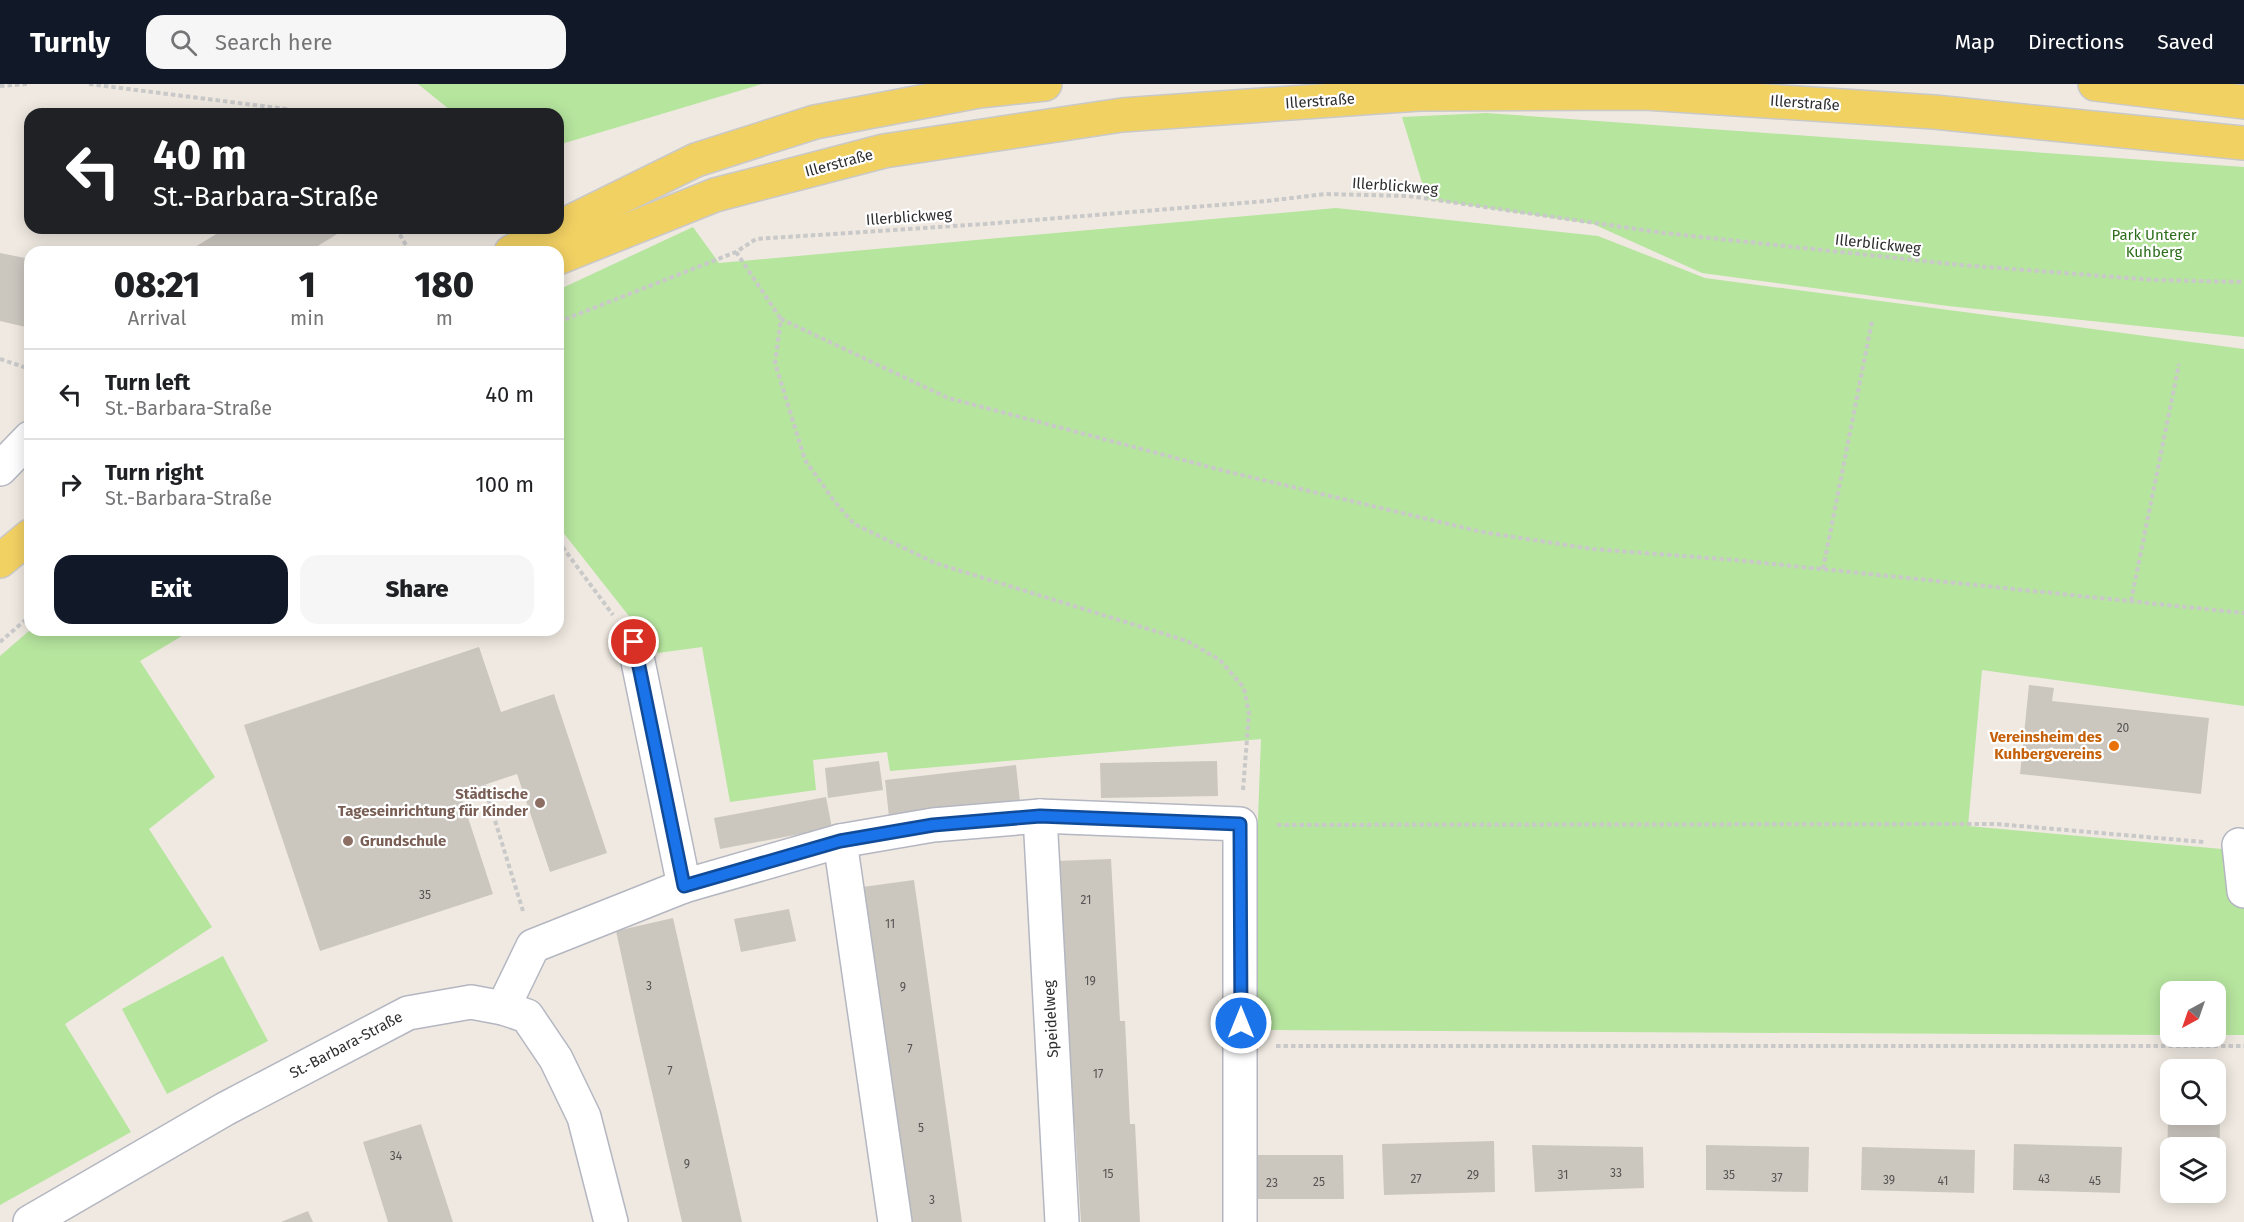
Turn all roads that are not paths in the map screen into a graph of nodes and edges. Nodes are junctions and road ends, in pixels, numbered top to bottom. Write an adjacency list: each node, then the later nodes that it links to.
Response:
1 (1046, 84): 5 (main road)
2 (2095, 84): 3 (main road)
3 (2244, 102)
4 (2244, 143): 8 (main road, Illerstraße)
5 (564, 225)
6 (546, 234): 7 (main road)
7 (522, 246)
8 (564, 256)
9 (24, 444): 10 (street)
10 (0, 469)
11 (24, 541): 12 (main road)
12 (0, 561)
13 (634, 642): 17 (street)
14 (1040, 816): 15 (street); 23 (street, Speidelweg); 24 (street)
15 (840, 841): 17 (street); 22 (street)
16 (2239, 845): 18 (street)
17 (684, 886): 19 (street)
18 (2244, 891)
19 (503, 1008): 20 (street, St.-Barbara-Straße); 21 (street, St.-Barbara-Straße)
20 (30, 1222)
21 (610, 1222)
22 (895, 1222)
23 (1062, 1222)
24 (1240, 1222)

